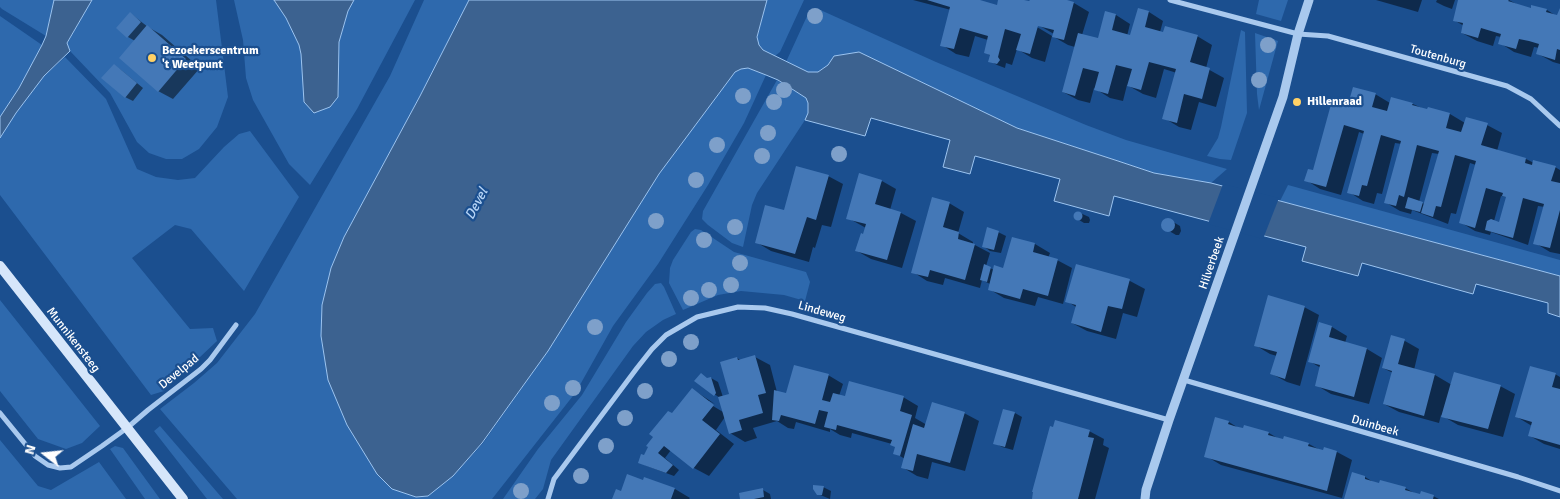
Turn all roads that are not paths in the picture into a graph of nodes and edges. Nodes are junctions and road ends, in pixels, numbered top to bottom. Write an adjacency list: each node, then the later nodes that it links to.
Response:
1 (1170, 0): 3 (street)
2 (1309, 0): 3 (street, Hilverbeek)
3 (1298, 34): 4 (street, Toutenburg); 7 (street, Hilverbeek)
4 (1560, 126)
5 (0, 266): 10 (main road, Munnikensteeg)
6 (236, 325): 10 (street, Develpad)
7 (1184, 380): 9 (street, Hilverbeek); 11 (street, Duinbeek)
8 (0, 413): 10 (street)
9 (1169, 420): 13 (street, Lindeweg); 14 (street, Hilverbeek)
10 (127, 428): 12 (main road, Munnikensteeg)
11 (1560, 491)
12 (183, 499)
13 (548, 499)
14 (1145, 499)

